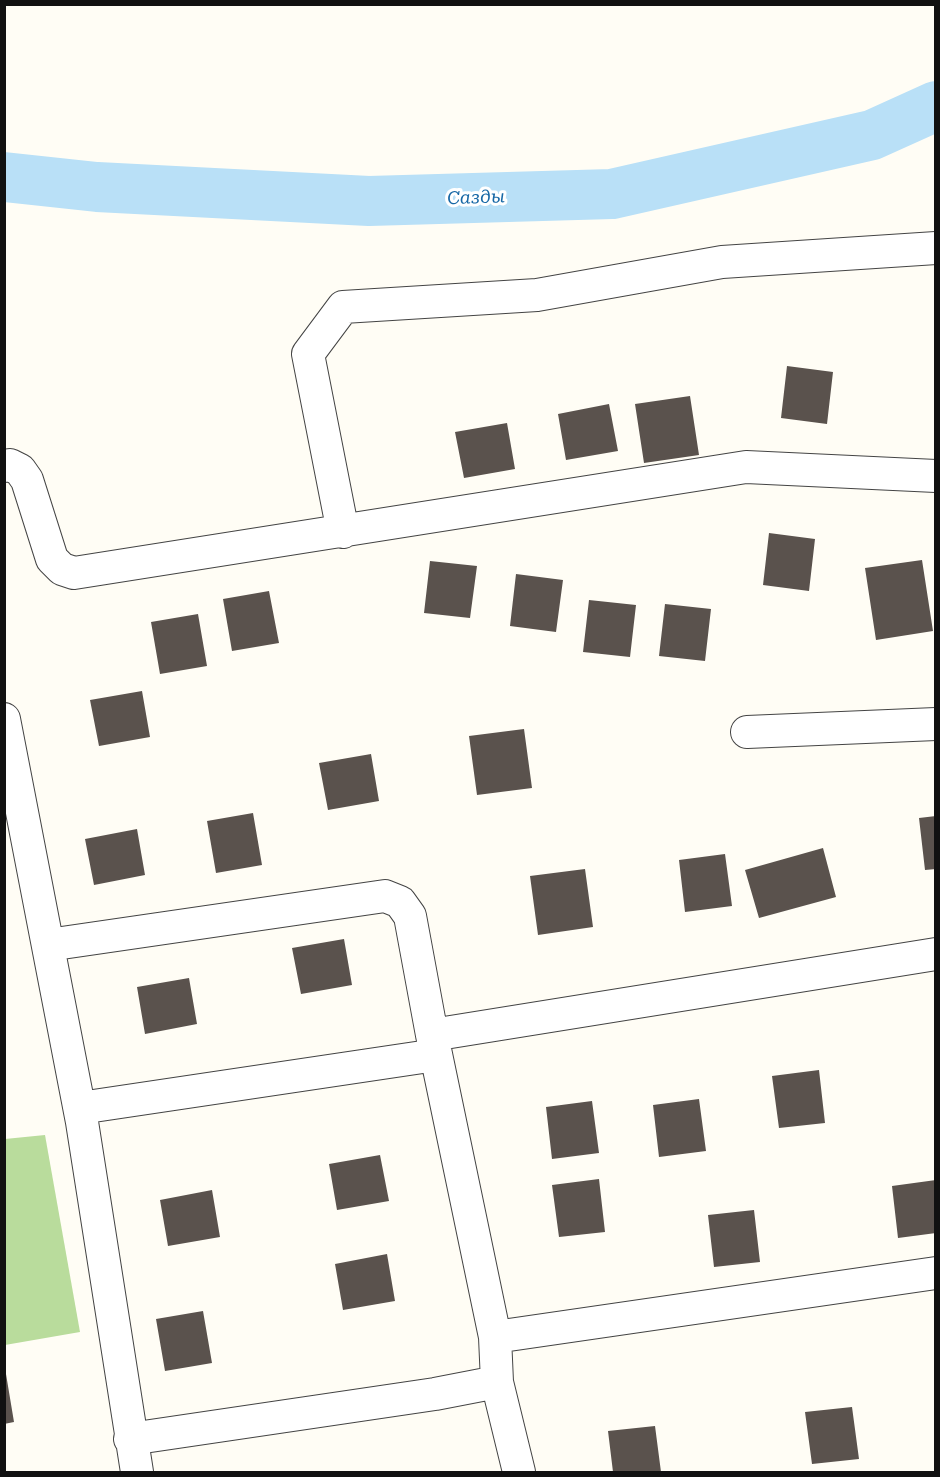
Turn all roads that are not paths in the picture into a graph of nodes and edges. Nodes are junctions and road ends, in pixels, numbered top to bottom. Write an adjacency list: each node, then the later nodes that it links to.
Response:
1 (936, 249): 4 (street)
2 (4, 466): 4 (street)
3 (936, 476): 4 (street)
4 (343, 532)
5 (4, 719): 8 (street)
6 (936, 724): 7 (street)
7 (747, 732)
8 (48, 945): 10 (street); 11 (street)
9 (936, 954): 10 (street)
10 (434, 1045): 11 (street); 13 (street)
11 (80, 1108): 15 (street)
12 (936, 1273): 13 (street)
13 (495, 1337): 14 (street)
14 (497, 1382): 15 (street); 17 (street)
15 (130, 1439): 16 (street)
16 (137, 1473)
17 (519, 1473)

